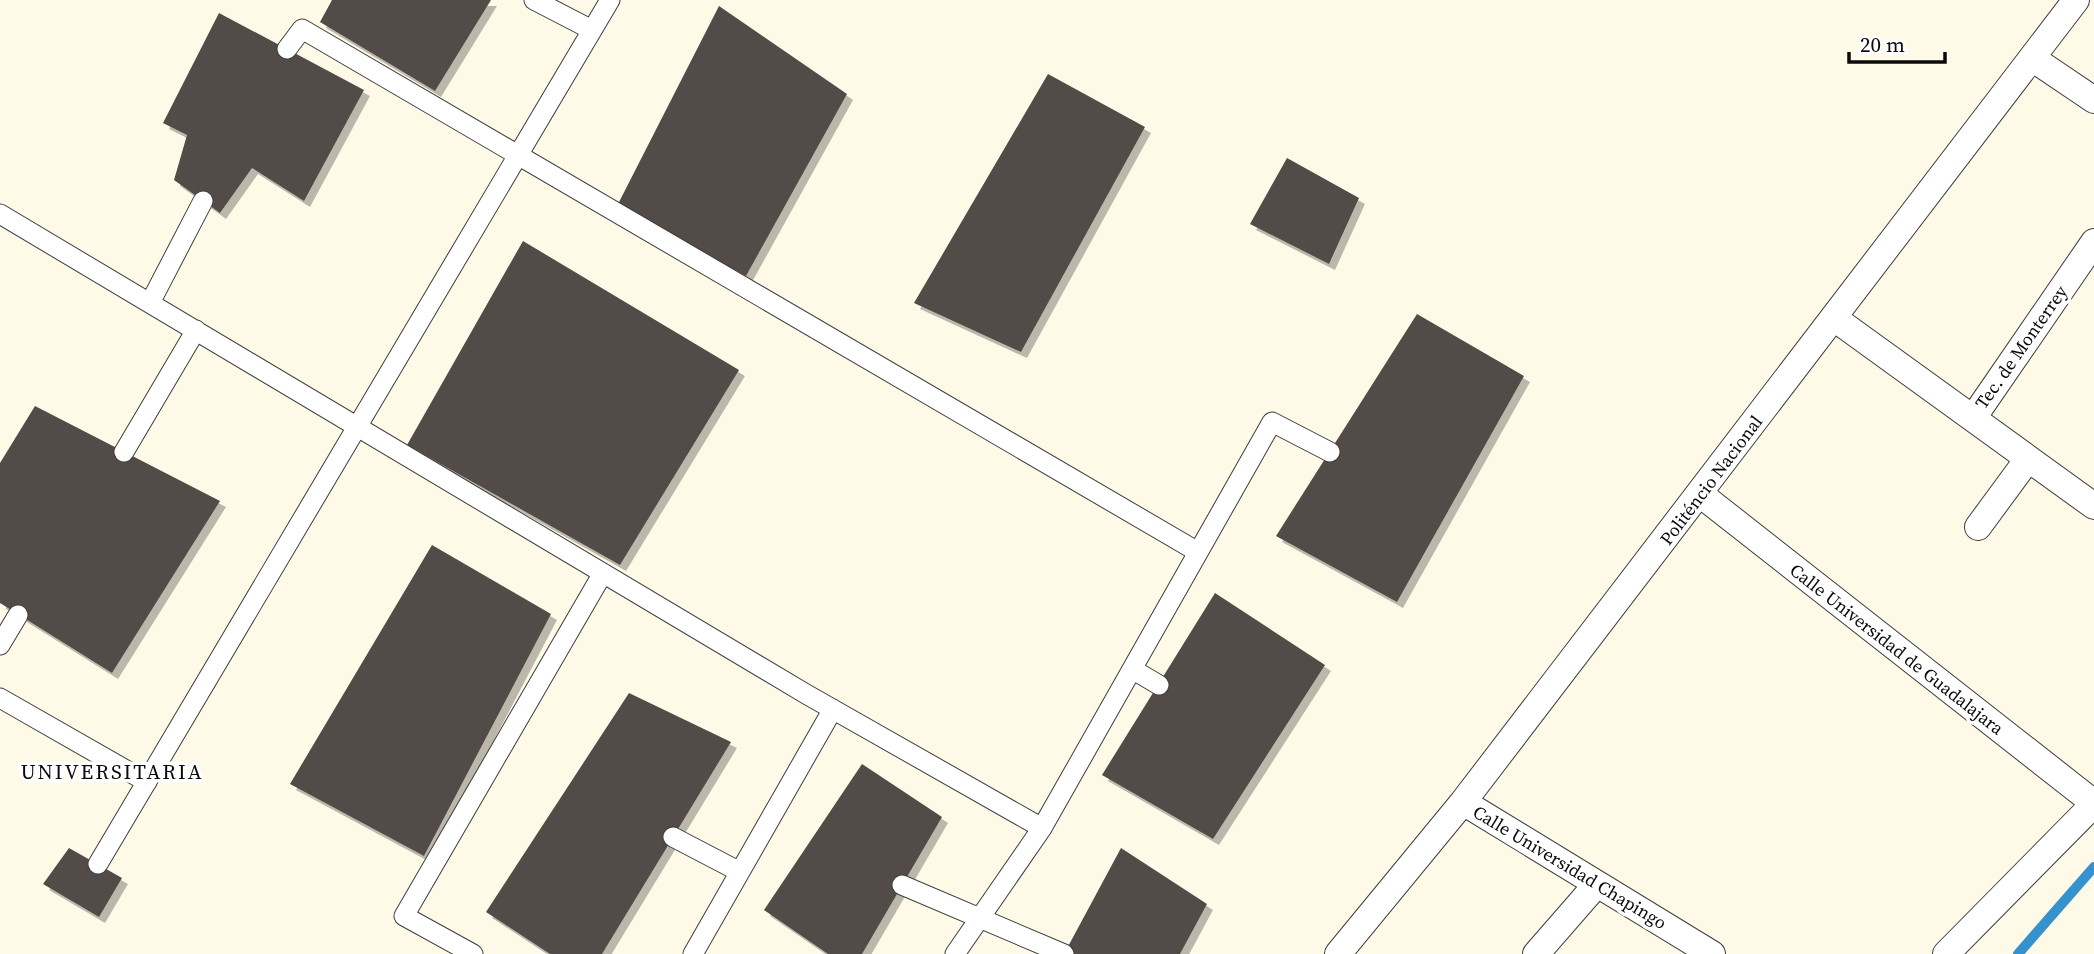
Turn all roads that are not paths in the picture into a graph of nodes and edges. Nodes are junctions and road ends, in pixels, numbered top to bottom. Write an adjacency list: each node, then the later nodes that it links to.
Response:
1 (534, 0): 4 (street)
2 (610, 0): 4 (street)
3 (2076, 0): 6 (street, Politéncio Nacional)
4 (593, 30): 8 (street)
5 (287, 49): 8 (street)
6 (2032, 58): 7 (street); 13 (street, Politéncio Nacional)
7 (2094, 100)
8 (519, 154): 16 (street); 23 (street)
9 (203, 201): 12 (street)
10 (0, 214): 12 (street)
11 (2094, 242): 15 (street, Tec. de Monterrey)
12 (150, 303): 14 (street)
13 (1833, 318): 15 (street); 20 (street, Politéncio Nacional)
14 (196, 330): 16 (street); 17 (street)
15 (1972, 418): 19 (street)
16 (357, 427): 24 (street); 31 (street)
17 (124, 452)
18 (1330, 452): 23 (street)
19 (2028, 459): 21 (street); 22 (street)
20 (1700, 494): 32 (street, Politéncio Nacional); 33 (street, Calle Universidad de Guadalajara)
21 (2094, 506)
22 (1978, 527)
23 (1198, 552): 27 (street)
24 (603, 573): 30 (street); 41 (street)
25 (18, 615): 26 (street)
26 (0, 645)
27 (1132, 669): 28 (street); 34 (street)
28 (1159, 685)
29 (0, 698): 31 (street)
30 (833, 709): 34 (street); 37 (street)
31 (147, 782): 36 (street)
32 (1463, 803): 38 (street, Calle Universidad Chapingo); 45 (street, Politéncio Nacional)
33 (2094, 804): 48 (street)
34 (1042, 828): 40 (street)
35 (673, 837): 37 (street)
36 (98, 864)
37 (740, 872): 42 (street)
38 (1597, 884): 46 (street); 47 (street, Calle Universidad Chapingo)
39 (902, 885): 40 (street)
40 (980, 918): 43 (street); 44 (street)
41 (473, 954)
42 (693, 954)
43 (955, 954)
44 (1064, 954)
45 (1338, 954)
46 (1536, 954)
47 (1712, 954)
48 (1946, 954)

